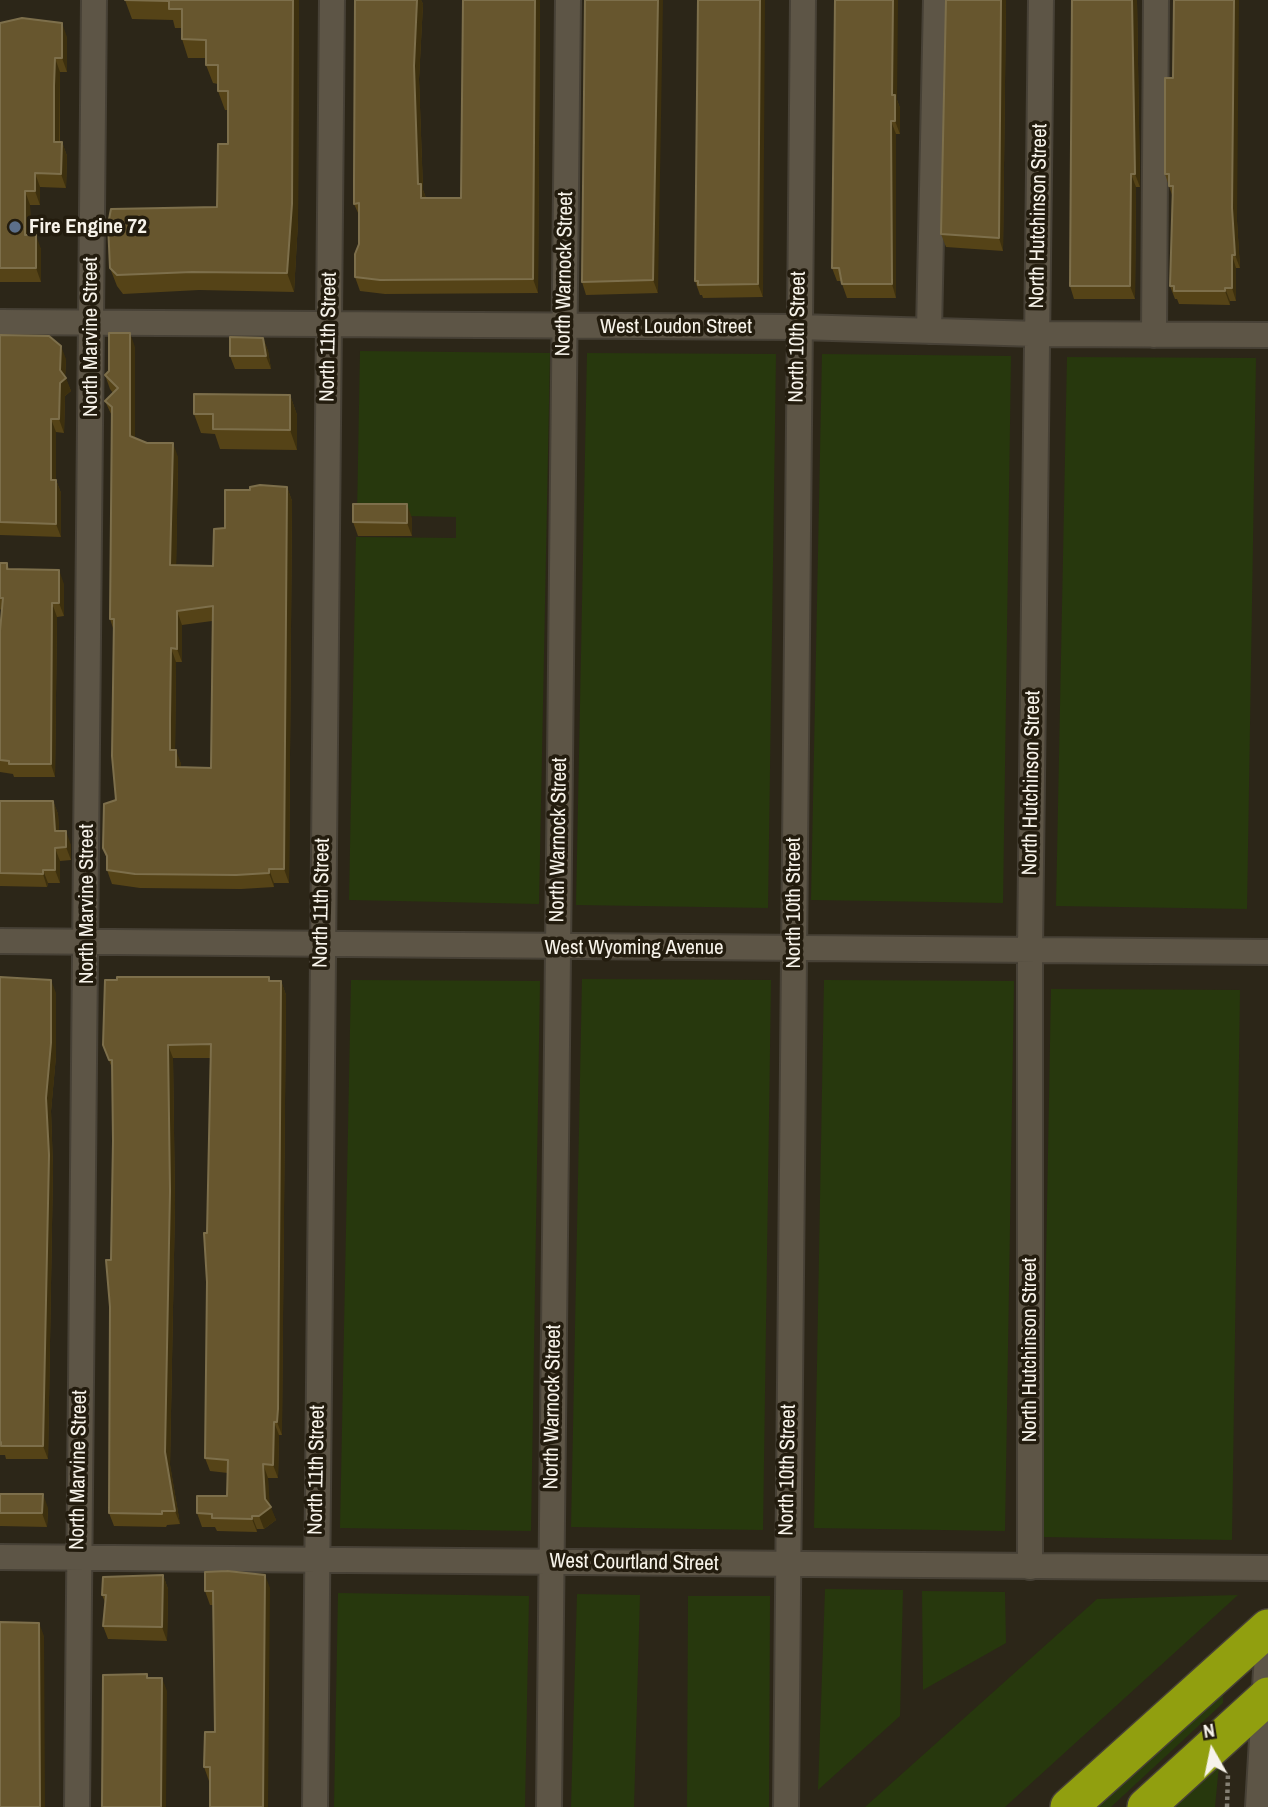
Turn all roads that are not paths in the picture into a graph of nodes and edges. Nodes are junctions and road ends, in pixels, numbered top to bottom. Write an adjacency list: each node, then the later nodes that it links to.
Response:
1 (94, 0): 9 (street, North Marvine Street)
2 (332, 0): 10 (street, North 11th Street)
3 (568, 0): 11 (street, North Warnock Street)
4 (803, 0): 12 (street, North 10th Street)
5 (936, 0): 13 (street)
6 (1041, 0): 14 (street, North Hutchinson Street)
7 (1156, 0): 15 (street)
8 (0, 322): 9 (street, West Loudon Street)
9 (91, 323): 10 (street, West Loudon Street); 18 (street, North Marvine Street)
10 (329, 325): 11 (street, West Loudon Street); 19 (street, North 11th Street)
11 (564, 327): 12 (street, West Loudon Street); 20 (street, North Warnock Street)
12 (798, 327): 13 (street, West Loudon Street); 21 (street, North 10th Street)
13 (929, 331): 14 (street, West Loudon Street)
14 (1038, 334): 15 (street, West Loudon Street); 22 (street, North Hutchinson Street)
15 (1154, 335): 16 (street, West Loudon Street)
16 (1268, 335)
17 (0, 941): 18 (street, West Wyoming Avenue)
18 (87, 942): 19 (street, West Wyoming Avenue); 25 (street, North Marvine Street)
19 (322, 945): 20 (street, West Wyoming Avenue); 26 (street, North 11th Street)
20 (558, 948): 21 (street, West Wyoming Avenue); 27 (street, North Warnock Street)
21 (794, 948): 22 (street, West Wyoming Avenue); 28 (street, North 10th Street)
22 (1030, 950): 23 (street, West Wyoming Avenue); 29 (street, North Hutchinson Street)
23 (1268, 952)
24 (0, 1556): 25 (street, West Courtland Street)
25 (78, 1557): 26 (street, West Courtland Street); 34 (street, North Marvine Street)
26 (316, 1560): 27 (street, West Courtland Street); 35 (street, North 11th Street)
27 (552, 1562): 28 (street, West Courtland Street); 36 (street, North Warnock Street)
28 (787, 1564): 29 (street, West Courtland Street); 37 (street, North 10th Street)
29 (1030, 1567): 30 (street, West Courtland Street)
30 (1268, 1568)
31 (1268, 1628): 38 (highway)
32 (1268, 1637): 33 (street)
33 (1267, 1697): 39 (highway); 40 (street)
34 (77, 1807)
35 (314, 1807)
36 (549, 1807)
37 (786, 1807)
38 (1069, 1807)
39 (1146, 1807)
40 (1258, 1807)

